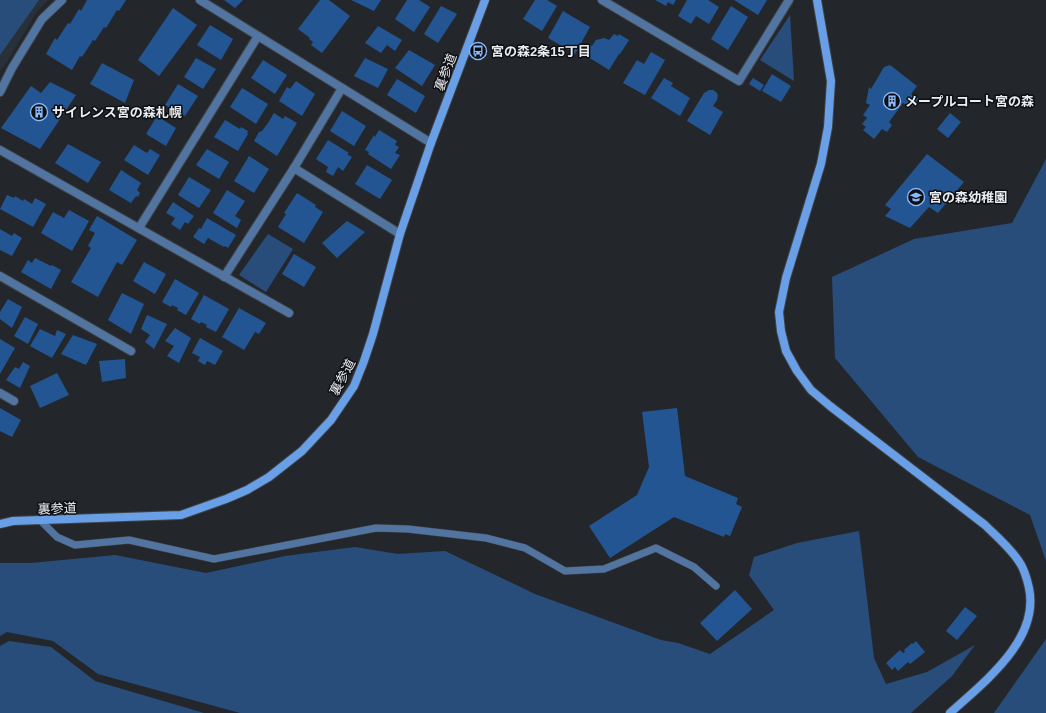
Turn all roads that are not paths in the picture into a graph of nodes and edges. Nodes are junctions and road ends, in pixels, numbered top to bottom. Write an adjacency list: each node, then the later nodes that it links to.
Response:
1 (62, 0): 9 (street)
2 (200, 0): 7 (street)
3 (485, 0): 10 (street, 裏参道)
4 (602, 0): 5 (street)
5 (789, 0)
6 (817, 0): 24 (street)
7 (258, 36): 8 (street); 13 (street)
8 (342, 88): 10 (street); 12 (street)
9 (0, 92)
10 (431, 143): 14 (street, 裏参道)
11 (0, 150): 13 (street)
12 (294, 168): 14 (street); 16 (street)
13 (139, 228): 16 (street)
14 (400, 234): 21 (street, 裏参道)
15 (0, 276): 18 (street)
16 (224, 277): 17 (street)
17 (289, 313)
18 (131, 350)
19 (0, 393): 20 (street)
20 (14, 401)
21 (40, 520): 22 (street, 裏参道); 23 (lane)
22 (0, 524)
23 (716, 586)
24 (950, 713)

